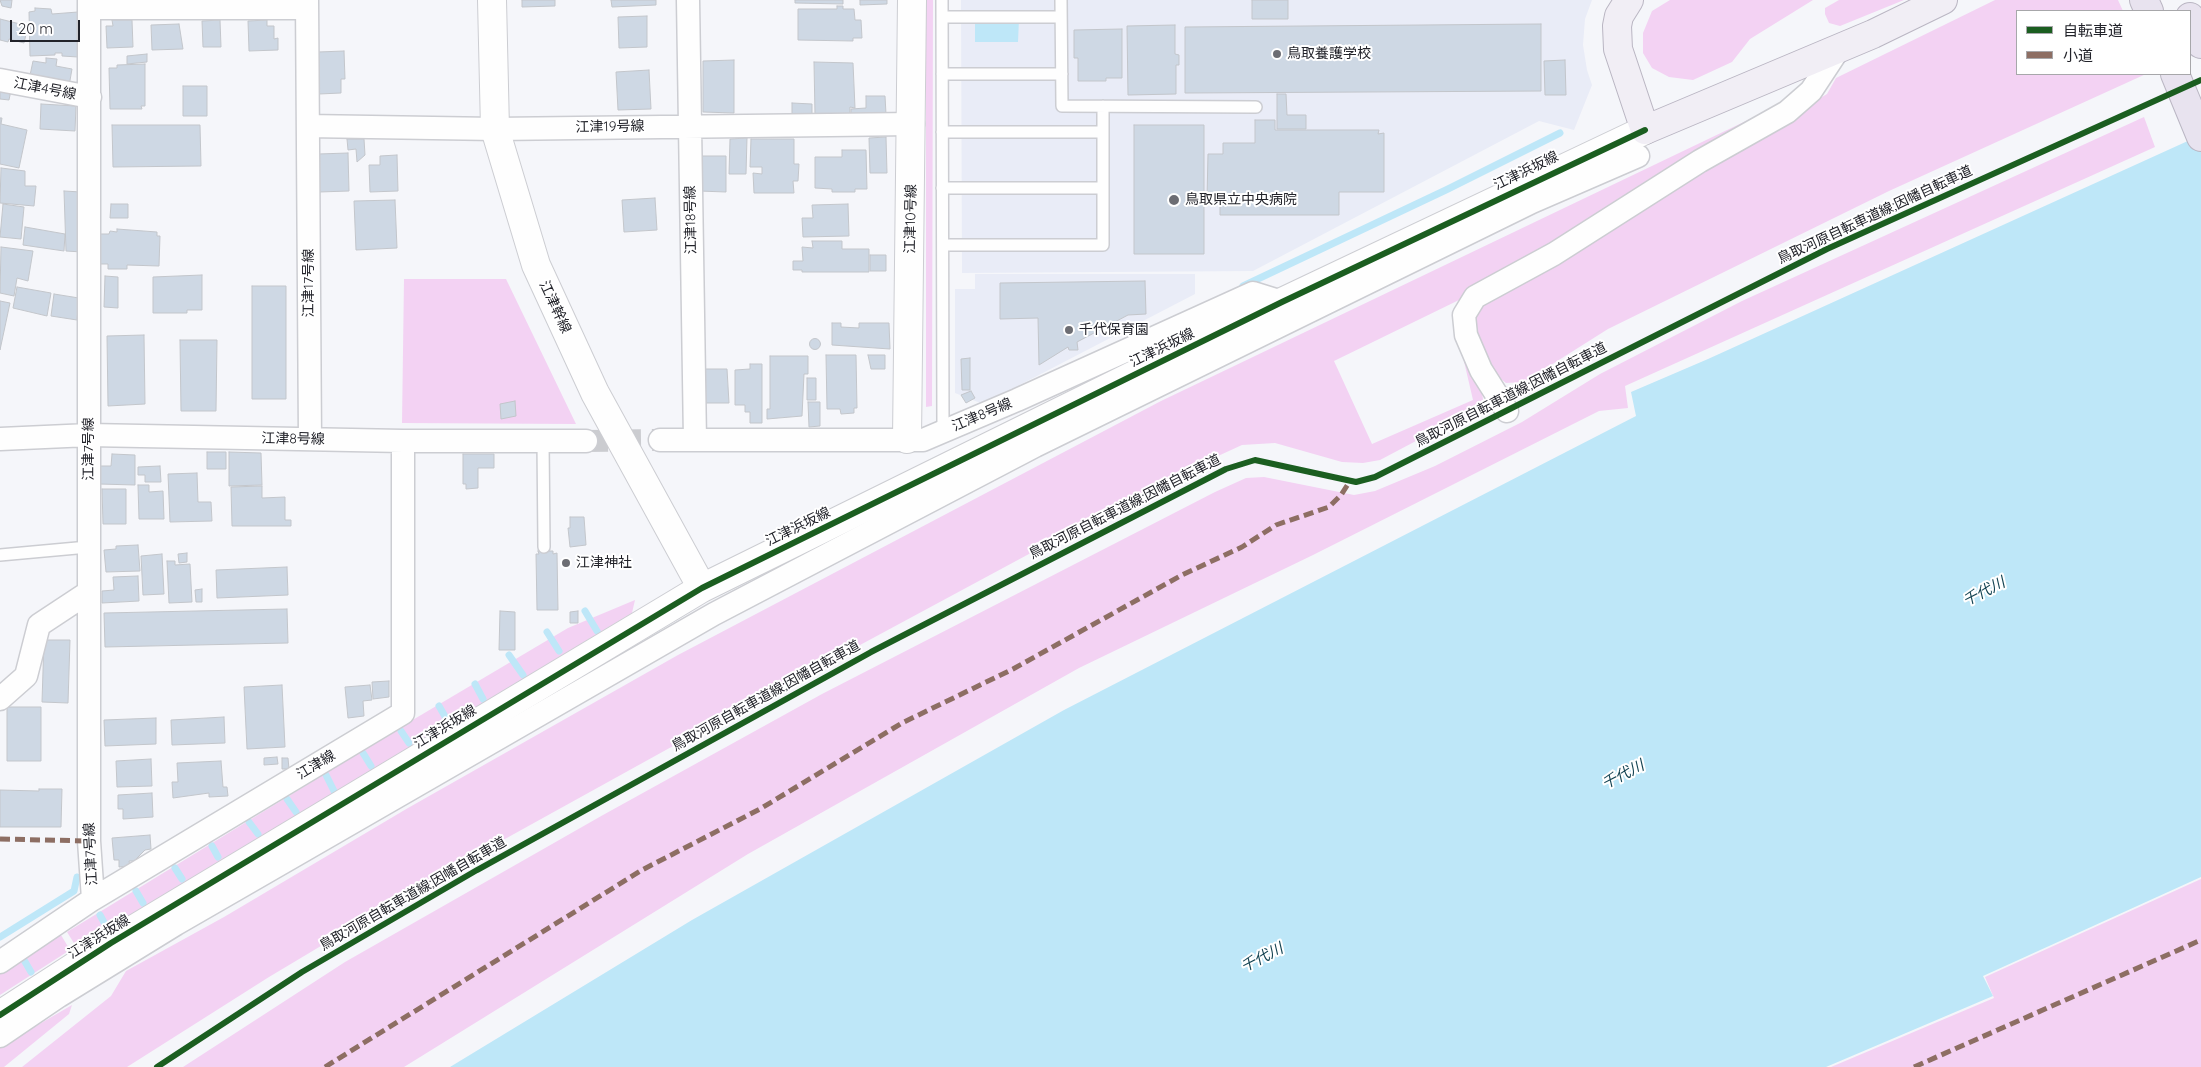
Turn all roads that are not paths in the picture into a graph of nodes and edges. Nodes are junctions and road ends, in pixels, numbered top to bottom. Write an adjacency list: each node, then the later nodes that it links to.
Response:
1 (492, 0): 25 (street, 江津幹線)
2 (688, 0): 24 (street, 江津18号線)
3 (912, 0): 22 (street, 江津10号線)
4 (942, 0): 10 (lane)
5 (1061, 0): 11 (lane)
6 (1629, 0): 26 (main road)
7 (1943, 0): 14 (main road)
8 (89, 4): 9 (street); 19 (street, 江津7号線)
9 (307, 4): 23 (street, 江津17号線)
10 (942, 17): 11 (lane); 15 (lane)
11 (1061, 17): 16 (lane)
12 (2191, 19): 13 (highway)
13 (2201, 44)
14 (1840, 47): 26 (main road); 35 (street)
15 (942, 74): 16 (lane); 27 (lane)
16 (1062, 74): 20 (lane)
17 (2175, 75): 29 (highway)
18 (0, 80): 19 (street, 江津4号線)
19 (90, 97): 37 (street, 江津7号線)
20 (1103, 106): 21 (lane); 28 (lane)
21 (1256, 106)
22 (913, 124): 24 (street, 江津19号線); 38 (street, 江津10号線)
23 (308, 126): 25 (street, 江津19号線); 40 (street, 江津17号線)
24 (690, 126): 25 (street, 江津19号線); 42 (street, 江津18号線)
25 (496, 129): 49 (street, 江津幹線)
26 (1645, 130): 34 (street, 江津浜坂線)
27 (942, 132): 28 (lane); 31 (lane)
28 (1103, 132): 32 (lane)
29 (2201, 138)
30 (1638, 156): 55 (street)
31 (942, 188): 32 (lane); 33 (lane)
32 (1103, 188): 33 (lane)
33 (942, 245): 36 (lane)
34 (1282, 302): 36 (street, 江津8号線); 49 (street, 江津浜坂線)
35 (1507, 411)
36 (942, 432): 38 (street, 江津8号線)
37 (89, 435): 39 (street, 江津8号線); 40 (street, 江津8号線); 47 (street, 江津7号線)
38 (907, 438): 42 (street, 江津8号線)
39 (0, 439)
40 (310, 439): 43 (street, 江津8号線)
41 (660, 440): 42 (street, 江津8号線)
42 (695, 440)
43 (403, 441): 44 (street, 江津8号線); 52 (street, 江津線)
44 (543, 441): 45 (street, 江津8号線); 46 (lane)
45 (586, 441)
46 (544, 546)
47 (88, 547): 48 (lane); 50 (street, 江津7号線)
48 (0, 555)
49 (702, 588): 54 (street, 江津浜坂線)
50 (89, 592): 51 (street); 52 (street, 江津7号線)
51 (0, 699)
52 (93, 899): 53 (street, 江津線)
53 (0, 962)
54 (0, 1015)
55 (0, 1036)

